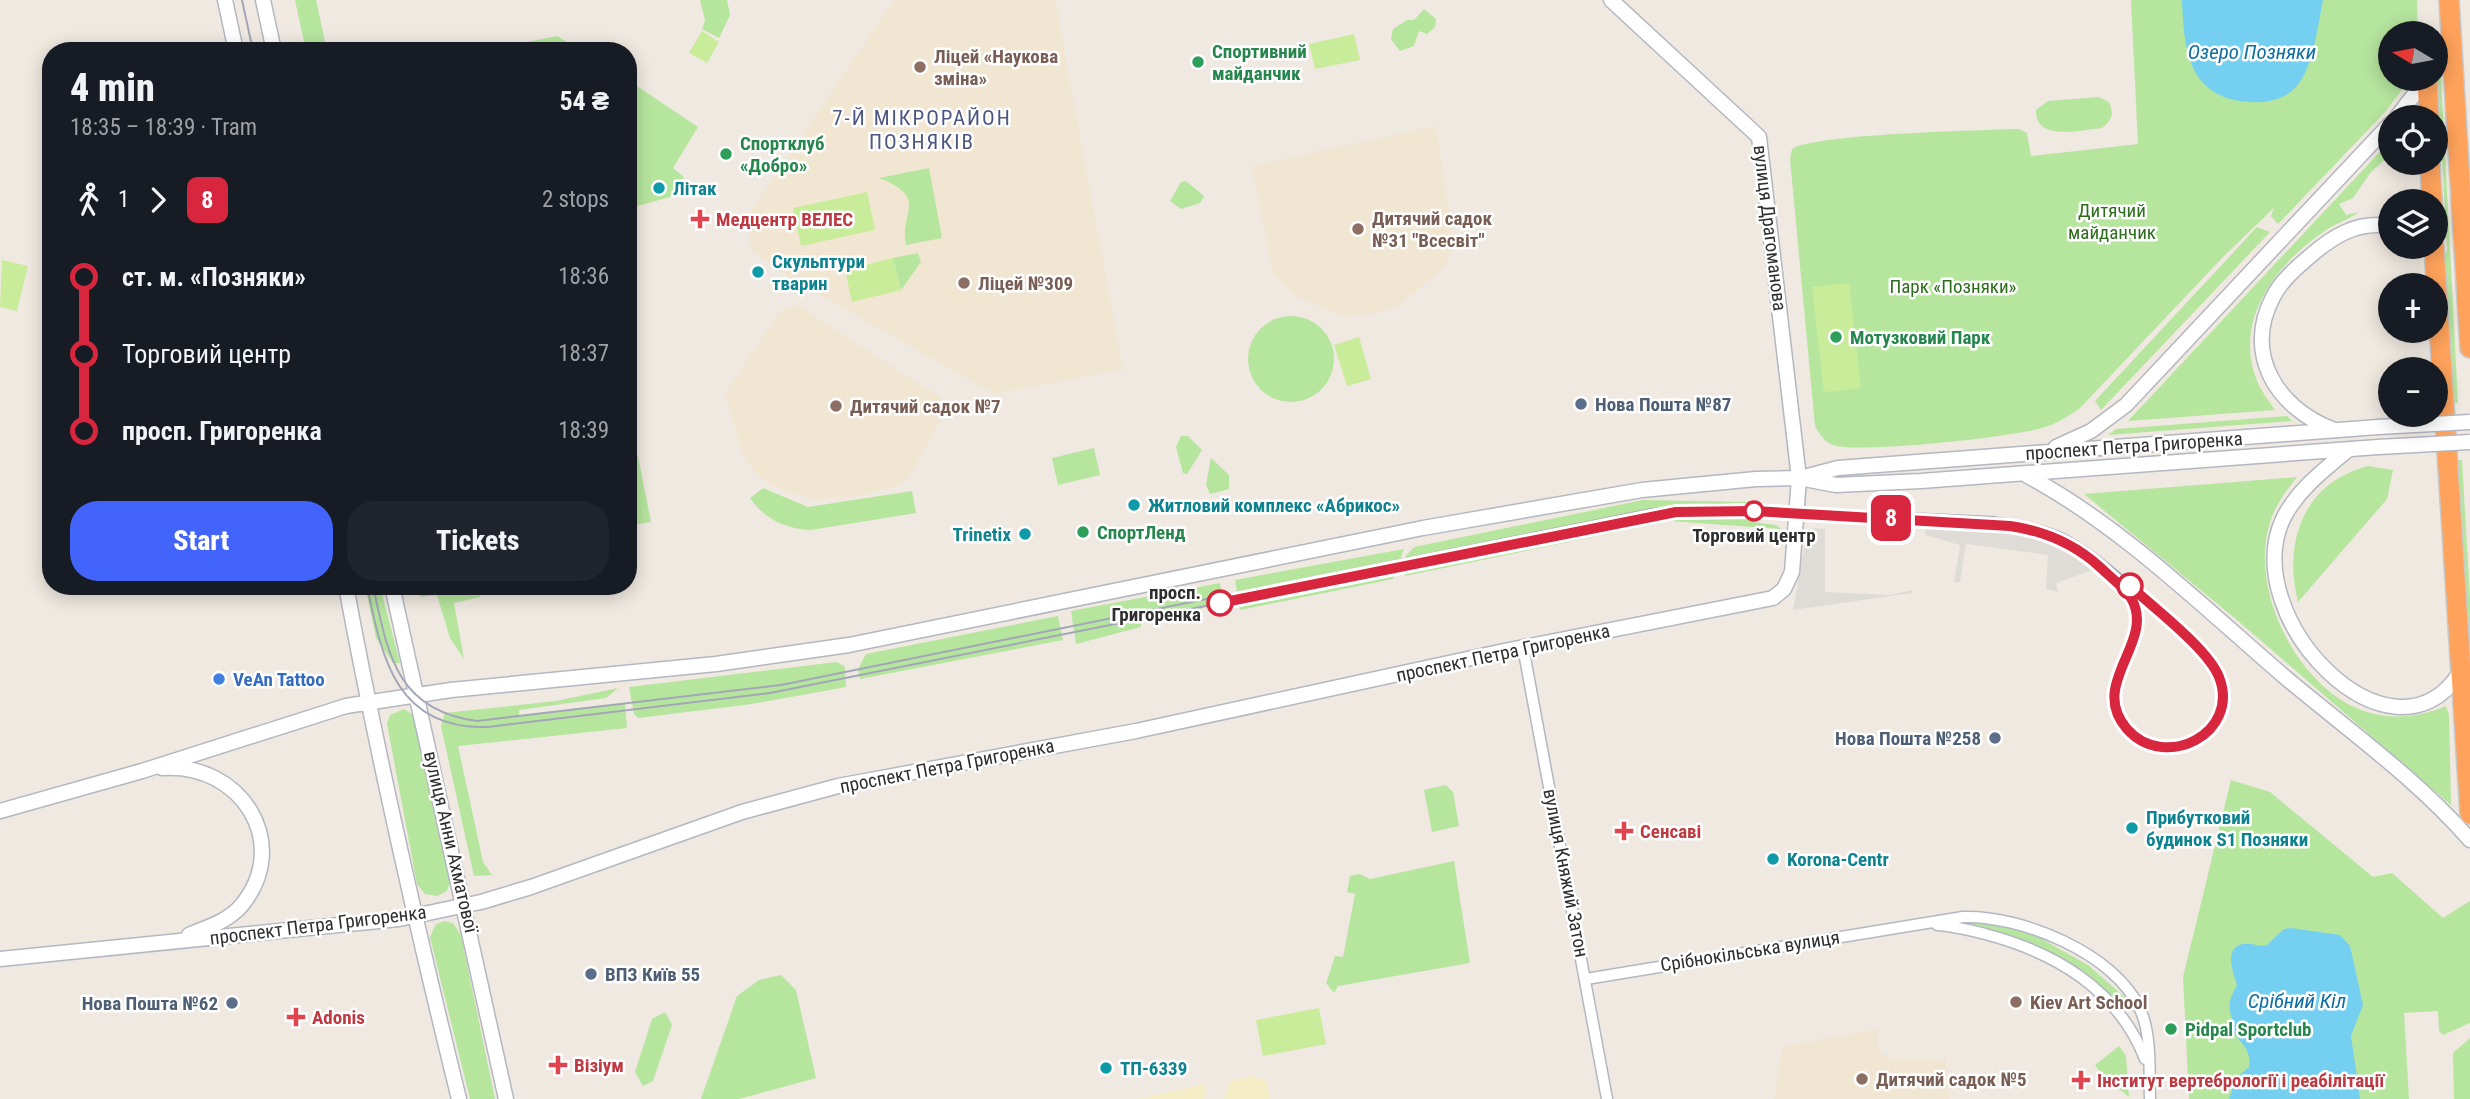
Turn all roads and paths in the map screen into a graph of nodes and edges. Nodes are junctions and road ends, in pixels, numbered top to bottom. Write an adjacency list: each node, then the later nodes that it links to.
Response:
1 (225, 0): 6 (main road)
2 (263, 0): 7 (main road)
3 (1611, 0): 20 (main road, вулиця Драгоманова)
4 (2449, 3): 5 (highway); 13 (highway)
5 (2445, 21)
6 (234, 42)
7 (272, 42)
8 (2418, 91): 9 (main road)
9 (2406, 105)
10 (2378, 137): 18 (main road)
11 (2378, 226): 15 (main road)
12 (2435, 259): 24 (highway)
13 (2470, 348)
14 (2470, 422): 15 (main road, проспект Петра Григоренка, bridge)
15 (2337, 430): 18 (main road, проспект Петра Григоренка)
16 (2470, 442): 17 (main road, проспект Петра Григоренка, bridge)
17 (2349, 449): 19 (main road, проспект Петра Григоренка); 24 (main road)
18 (2035, 454): 20 (main road, проспект Петра Григоренка)
19 (2025, 475): 20 (main road, проспект Петра Григоренка); 30 (main road)
20 (1799, 478): 23 (main road, проспект Петра Григоренка); 25 (main road, проспект Петра Григоренка)
21 (347, 595): 26 (main road)
22 (394, 595): 25 (main road, вулиця Анни Ахматової)
23 (1523, 648): 31 (main road, проспект Петра Григоренка); 36 (street, вулиця Княжий Затон)
24 (2459, 674): 29 (highway)
25 (416, 696): 26 (main road, проспект Петра Григоренка); 31 (main road, вулиця Анни Ахматової)
26 (369, 704): 27 (main road, проспект Петра Григоренка); 32 (main road)
27 (145, 770): 28 (main road, проспект Петра Григоренка); 34 (main road)
28 (0, 811)
29 (2470, 814)
30 (2470, 840)
31 (465, 905): 32 (main road, проспект Петра Григоренка); 39 (main road, вулиця Анни Ахматової)
32 (413, 916): 34 (main road, проспект Петра Григоренка); 38 (main road)
33 (1913, 926): 36 (street, Срібнокільська вулиця); 37 (street, Срібнокільська вулиця); 37 (street, Срібнокільська вулиця)
34 (171, 942): 35 (main road, проспект Петра Григоренка)
35 (0, 959)
36 (1586, 979): 40 (street, вулиця Княжий Затон)
37 (2148, 1069): 41 (street, Срібнокільська вулиця)
38 (459, 1099)
39 (506, 1099)
40 (1607, 1099)
41 (2150, 1099)

